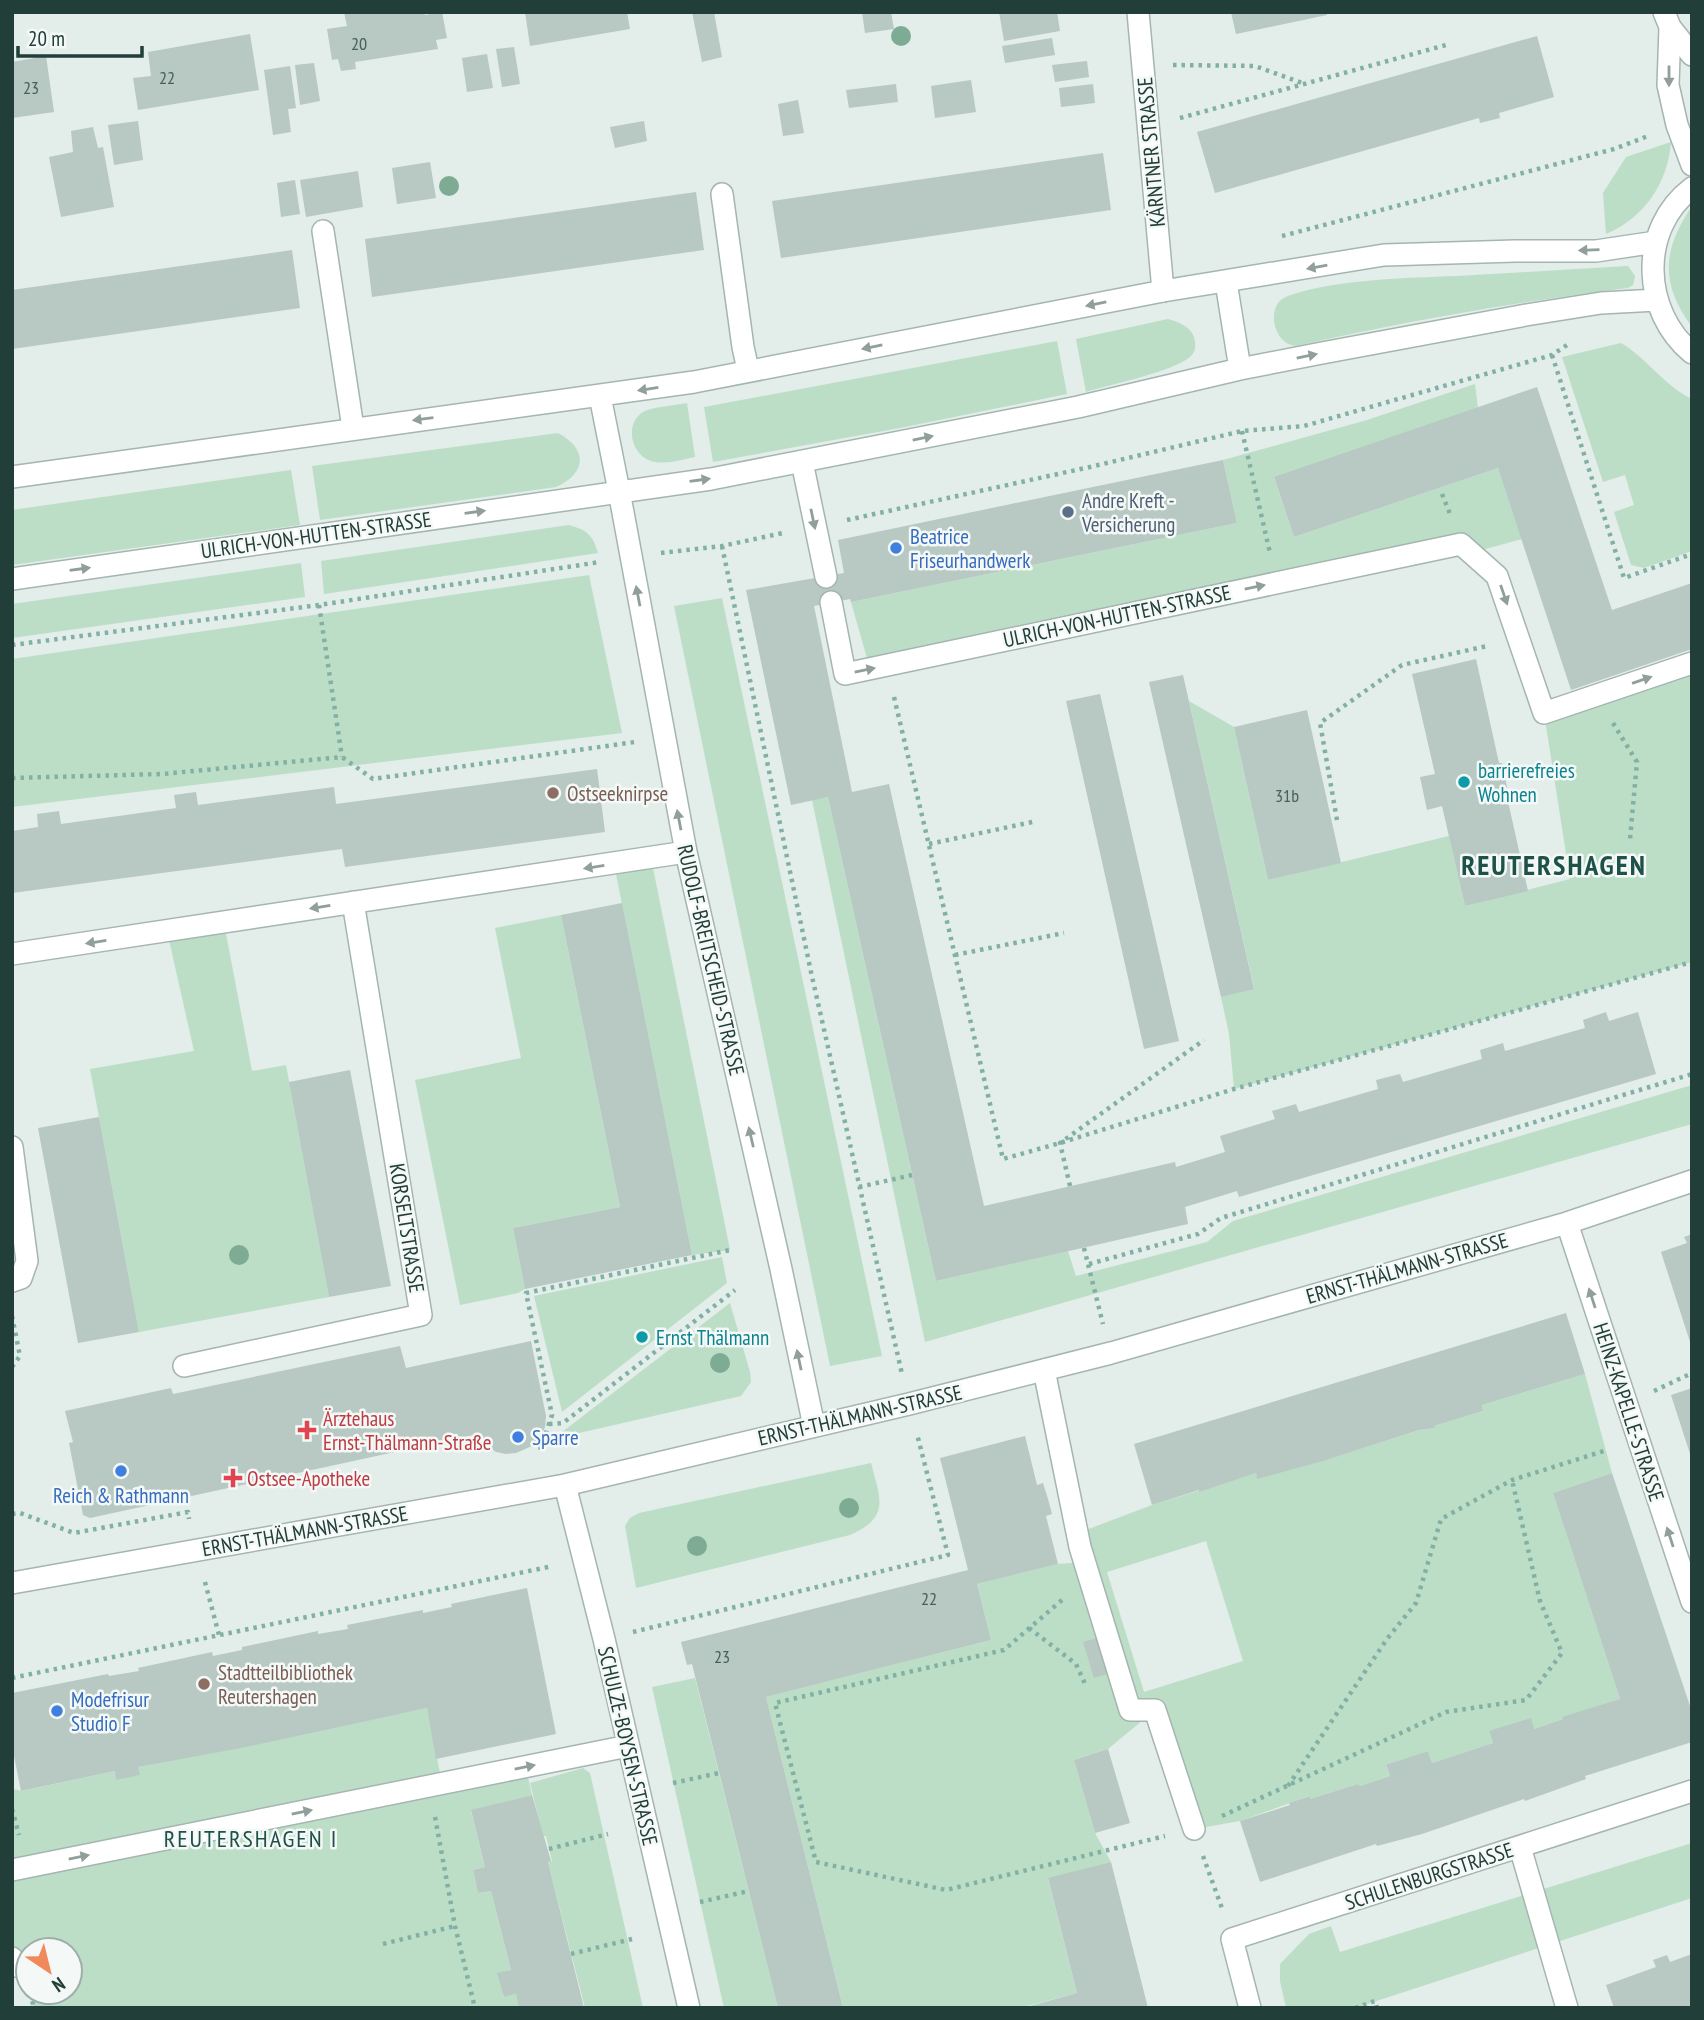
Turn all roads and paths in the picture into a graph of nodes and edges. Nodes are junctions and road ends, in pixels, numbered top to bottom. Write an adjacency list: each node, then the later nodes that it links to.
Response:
1 (1138, 12): 5 (street, KÄRNTNER STRASSE)
2 (1667, 20): 4 (street); 9 (street, one-way to 9)
3 (1446, 46): 6 (path)
4 (1692, 55)
5 (1143, 65): 6 (path); 7 (street, KÄRNTNER STRASSE)
6 (1306, 84): 7 (path)
7 (1149, 127): 16 (street, KÄRNTNER STRASSE)
8 (1653, 134): 13 (path)
9 (1692, 165)
10 (1692, 188): 14 (street)
11 (722, 194): 22 (street)
12 (323, 231): 24 (street)
13 (1269, 239)
14 (1656, 242): 15 (street, one-way to 15); 17 (street)
15 (1226, 282): 16 (street); 21 (street)
16 (1163, 291): 22 (street, one-way to 22)
17 (1657, 300): 19 (street); 21 (street, ULRICH-VON-HUTTEN-STRASSE, one-way to 17)
18 (1577, 338): 20 (path)
19 (1692, 353)
20 (1552, 355): 25 (path); 31 (path)
21 (1240, 369): 26 (street, ULRICH-VON-HUTTEN-STRASSE, one-way to 21)
22 (748, 370): 23 (street, one-way to 23)
23 (600, 396): 24 (street, one-way to 24); 28 (street)
24 (353, 428): 27 (street)
25 (1242, 431): 29 (path); 33 (path)
26 (802, 462): 28 (street, ULRICH-VON-HUTTEN-STRASSE, one-way to 26); 29 (street, one-way to 29)
27 (12, 477)
28 (619, 491): 32 (street, RUDOLF-BREITSCHEID-STRASSE); 35 (street, ULRICH-VON-HUTTEN-STRASSE, one-way to 28)
29 (815, 527): 30 (path); 34 (street)
30 (722, 546): 32 (path); 63 (path)
31 (1692, 554)
32 (630, 556): 37 (path); 43 (street, RUDOLF-BREITSCHEID-STRASSE, one-way to 32)
33 (1271, 558)
34 (827, 577)
35 (12, 579)
36 (831, 603): 41 (street, ULRICH-VON-HUTTEN-STRASSE, one-way to 41)
37 (319, 605): 39 (path); 44 (path)
38 (1519, 639): 41 (street, ULRICH-VON-HUTTEN-STRASSE, one-way to 38); 42 (street); 46 (path)
39 (12, 645)
40 (1692, 663): 42 (street, one-way to 40)
41 (887, 666): 49 (path)
42 (1595, 696): 48 (path)
43 (664, 735): 44 (path); 50 (street, RUDOLF-BREITSCHEID-STRASSE, one-way to 43)
44 (342, 757): 45 (path)
45 (12, 778)
46 (1337, 820)
47 (1037, 821): 49 (path)
48 (1630, 839)
49 (929, 844): 54 (path)
50 (686, 852): 51 (street, one-way to 51); 77 (street, RUDOLF-BREITSCHEID-STRASSE, one-way to 50)
51 (353, 902): 53 (street, one-way to 53); 73 (street, KORSELTSTRASSE)
52 (1064, 933): 54 (path)
53 (12, 954)
54 (955, 955): 58 (path)
55 (1692, 962): 58 (path)
56 (1205, 1040): 58 (path)
57 (1692, 1074): 67 (path)
58 (1060, 1143): 62 (path)
59 (12, 1147): 68 (street)
60 (912, 1175): 63 (path)
61 (1692, 1181): 64 (street, ERNST-THÄLMANN-STRASSE)
62 (1070, 1186)
63 (859, 1187): 72 (path)
64 (1567, 1223): 71 (street, ERNST-THÄLMANN-STRASSE); 79 (street, HEINZ-KAPELLE-STRASSE, one-way to 64)
65 (1084, 1248): 67 (path)
66 (730, 1250): 76 (path)
67 (1088, 1264): 71 (path)
68 (12, 1281)
69 (735, 1290): 76 (path)
70 (12, 1316): 74 (path)
71 (1111, 1353): 75 (street, ERNST-THÄLMANN-STRASSE)
72 (899, 1365)
73 (184, 1366)
74 (12, 1367)
75 (1044, 1370): 77 (street, ERNST-THÄLMANN-STRASSE); 97 (street)
76 (549, 1424): 80 (path)
77 (814, 1426): 81 (street, ERNST-THÄLMANN-STRASSE)
78 (917, 1436): 88 (path)
79 (1638, 1440): 86 (street, HEINZ-KAPELLE-STRASSE, one-way to 79); 95 (path)
80 (540, 1450)
81 (565, 1485): 85 (street, ERNST-THÄLMANN-STRASSE); 91 (street, SCHULZE-BOYSEN-STRASSE)
82 (188, 1512): 83 (path)
83 (12, 1514)
84 (542, 1569): 89 (path)
85 (12, 1583)
86 (1692, 1602)
87 (1030, 1628): 90 (path)
88 (639, 1630)
89 (12, 1678)
90 (1091, 1696)
91 (628, 1746): 94 (street, one-way to 91); 110 (street, SCHULZE-BOYSEN-STRASSE)
92 (719, 1773): 93 (path)
93 (673, 1783)
94 (429, 1786): 101 (street, one-way to 94); 104 (path)
95 (1287, 1787)
96 (1692, 1791): 99 (street, SCHULENBURGSTRASSE)
97 (1194, 1829): 106 (path)
98 (608, 1834): 100 (path)
99 (1520, 1847): 106 (street, SCHULENBURGSTRASSE); 114 (street)
100 (549, 1849)
101 (12, 1870)
102 (749, 1891): 103 (path)
103 (700, 1902)
104 (455, 1926): 107 (path); 109 (path)
105 (632, 1939): 108 (path)
106 (1232, 1939): 111 (street)
107 (383, 1944)
108 (571, 1954)
109 (475, 2008)
110 (689, 2008)
111 (1250, 2008)
112 (1355, 2008): 113 (path)
113 (1377, 2008)
114 (1567, 2008)

